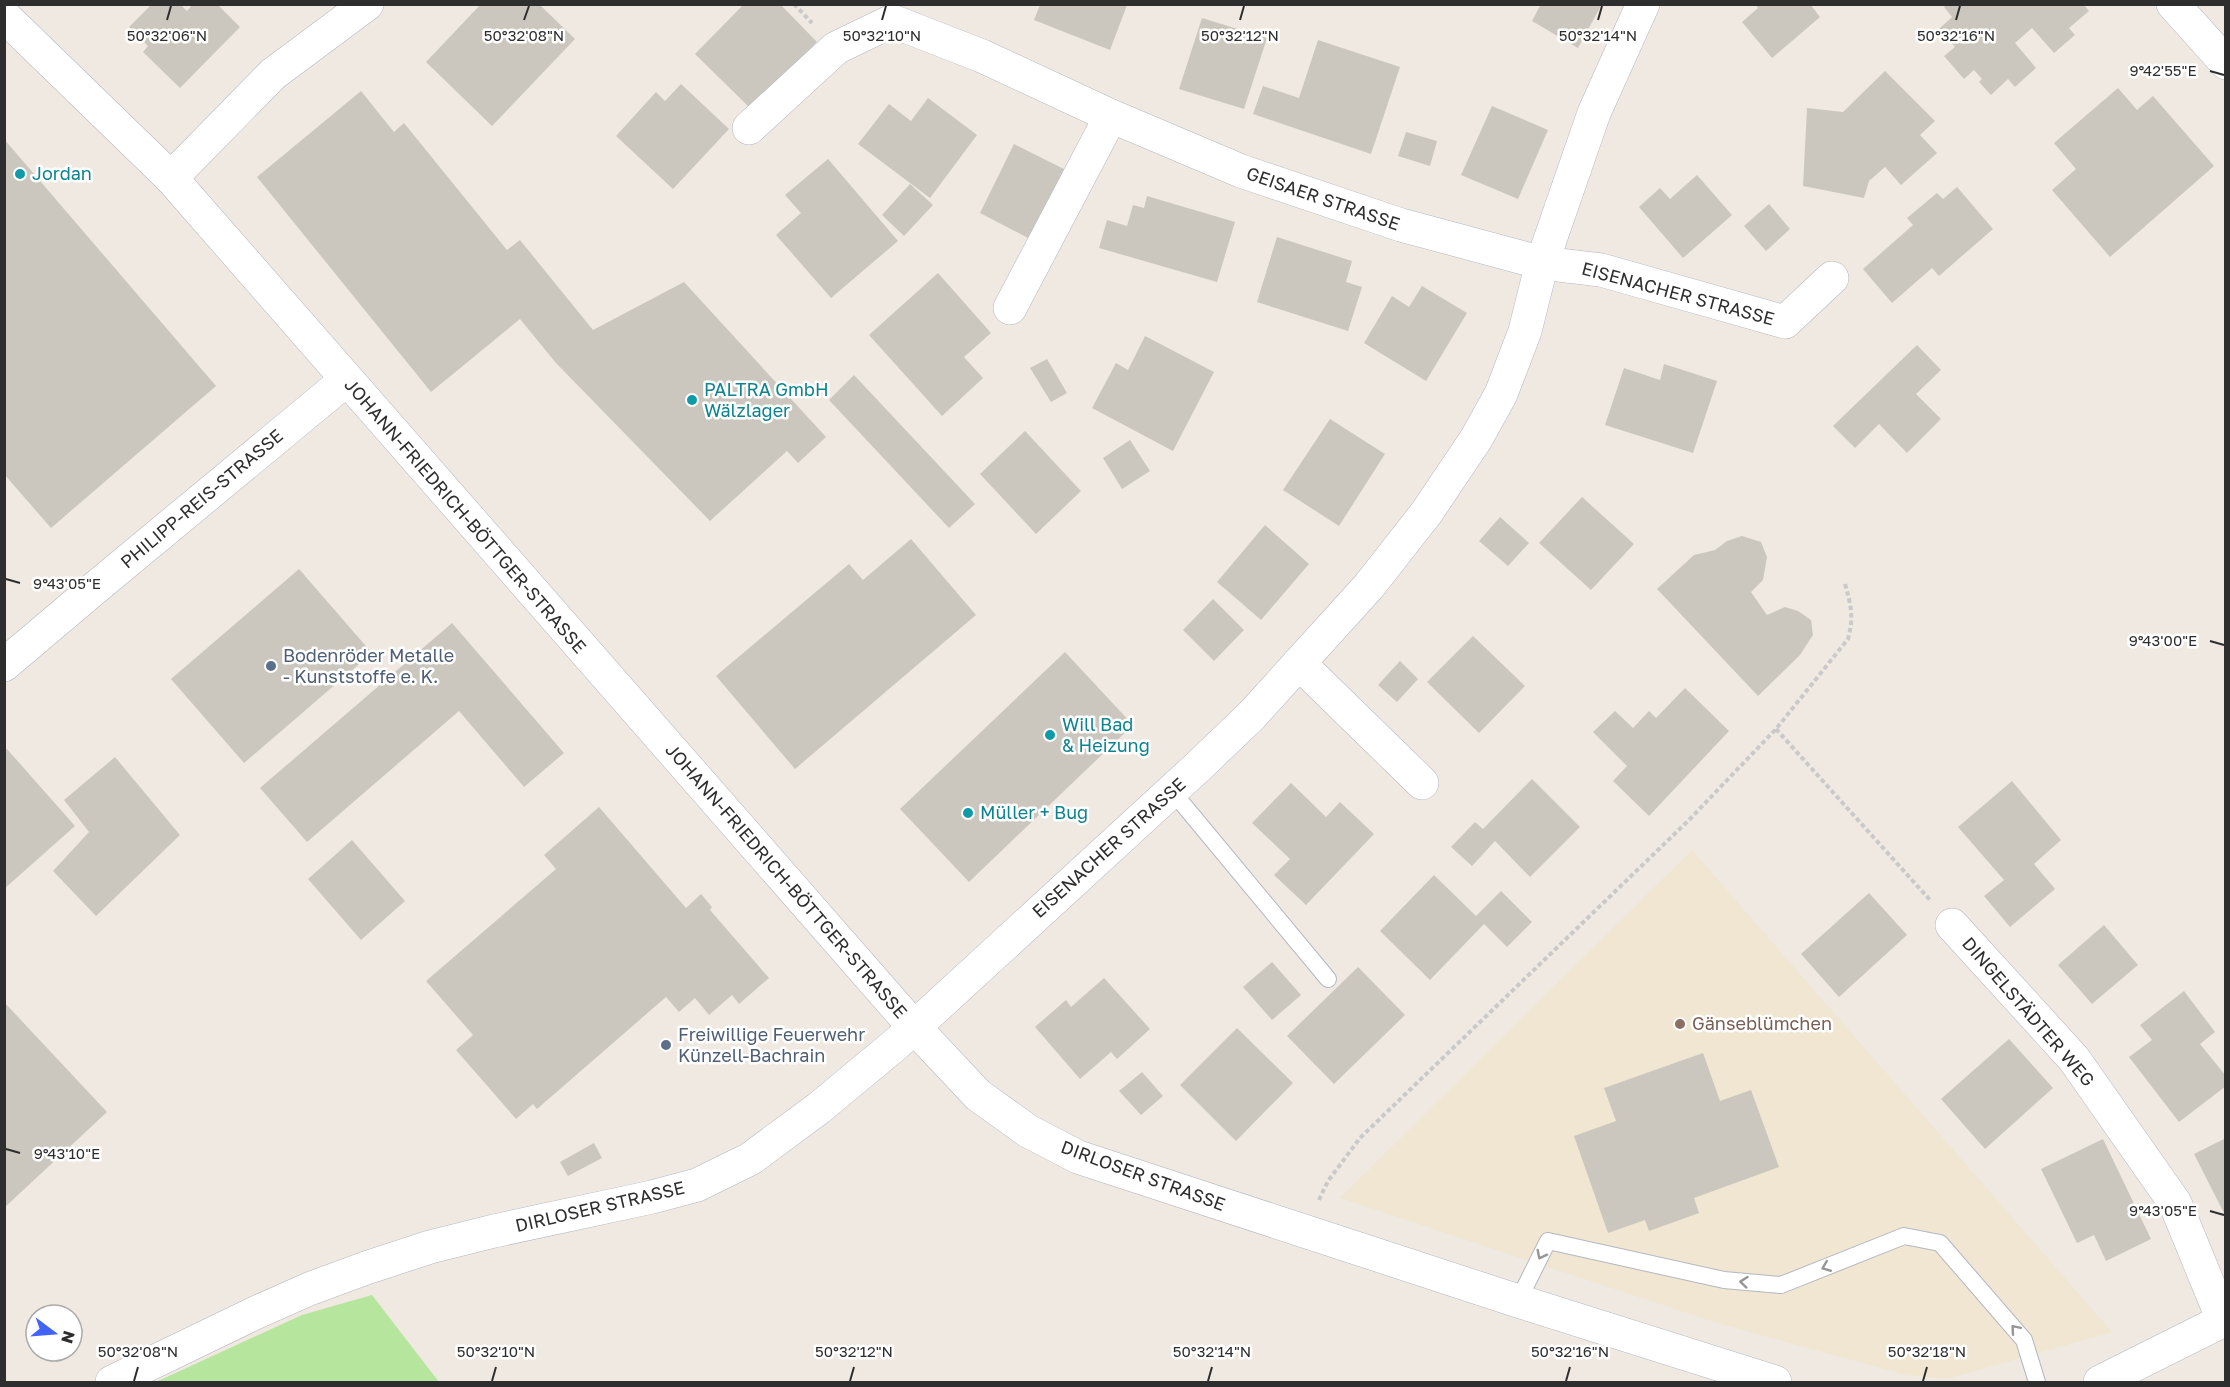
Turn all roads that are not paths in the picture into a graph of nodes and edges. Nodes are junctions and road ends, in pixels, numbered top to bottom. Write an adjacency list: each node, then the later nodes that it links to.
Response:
1 (367, 4): 8 (street)
2 (1643, 4): 9 (street, EISENACHER STRASSE)
3 (2173, 4): 5 (street)
4 (4, 16): 8 (street, JOHANN-FRIEDRICH-BÖTTGER-STRASSE)
5 (2226, 63)
6 (1111, 116): 7 (street, GEISAER STRASSE); 9 (street, GEISAER STRASSE); 11 (street)
7 (749, 128)
8 (171, 177): 12 (street, JOHANN-FRIEDRICH-BÖTTGER-STRASSE)
9 (1542, 263): 10 (street, EISENACHER STRASSE); 13 (street, EISENACHER STRASSE)
10 (1832, 278)
11 (1010, 309)
12 (346, 380): 14 (street, PHILIPP-REIS-STRASSE); 19 (street, JOHANN-FRIEDRICH-BÖTTGER-STRASSE)
13 (1299, 663): 15 (street); 16 (street, EISENACHER STRASSE)
14 (4, 665)
15 (1422, 783)
16 (1172, 791): 18 (lane); 19 (street, EISENACHER STRASSE)
17 (1952, 925): 21 (street, DINGELSTÄDTER WEG)
18 (1328, 979)
19 (914, 1027): 20 (street, DIRLOSER STRASSE); 22 (street, DIRLOSER STRASSE)
20 (1518, 1301): 23 (street, DIRLOSER STRASSE); 24 (lane, one-way to 20)
21 (2224, 1320): 25 (street)
22 (112, 1383)
23 (1775, 1383)
24 (2037, 1383)
25 (2100, 1383)

